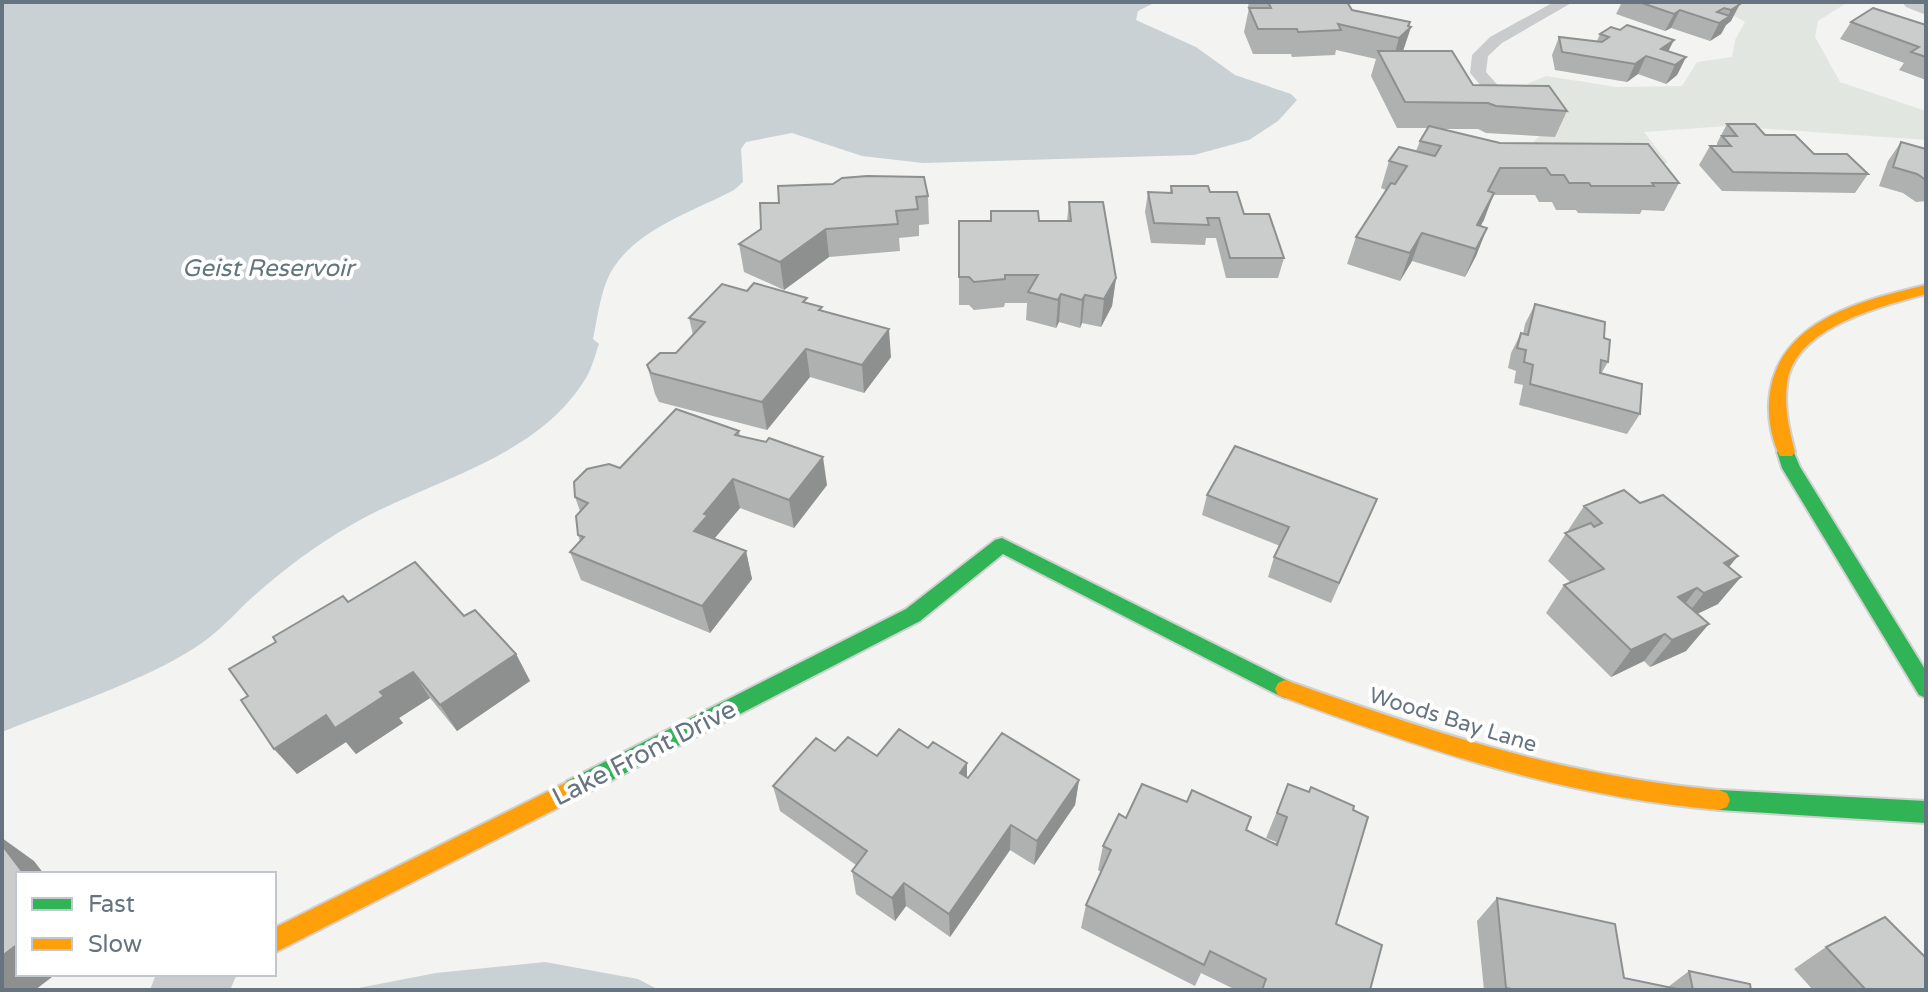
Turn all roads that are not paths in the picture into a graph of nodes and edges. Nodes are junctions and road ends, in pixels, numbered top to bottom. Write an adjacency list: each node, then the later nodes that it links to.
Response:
1 (1565, 2): 4 (lane)
2 (1915, 2): 3 (street)
3 (1926, 7)
4 (1511, 110)
5 (1926, 289): 7 (street)
6 (1002, 545): 8 (street, Woods Bay Lane); 9 (street, Lake Front Drive)
7 (1926, 689)
8 (1926, 812)
9 (276, 940)
10 (203, 976): 11 (street)
11 (181, 990)

